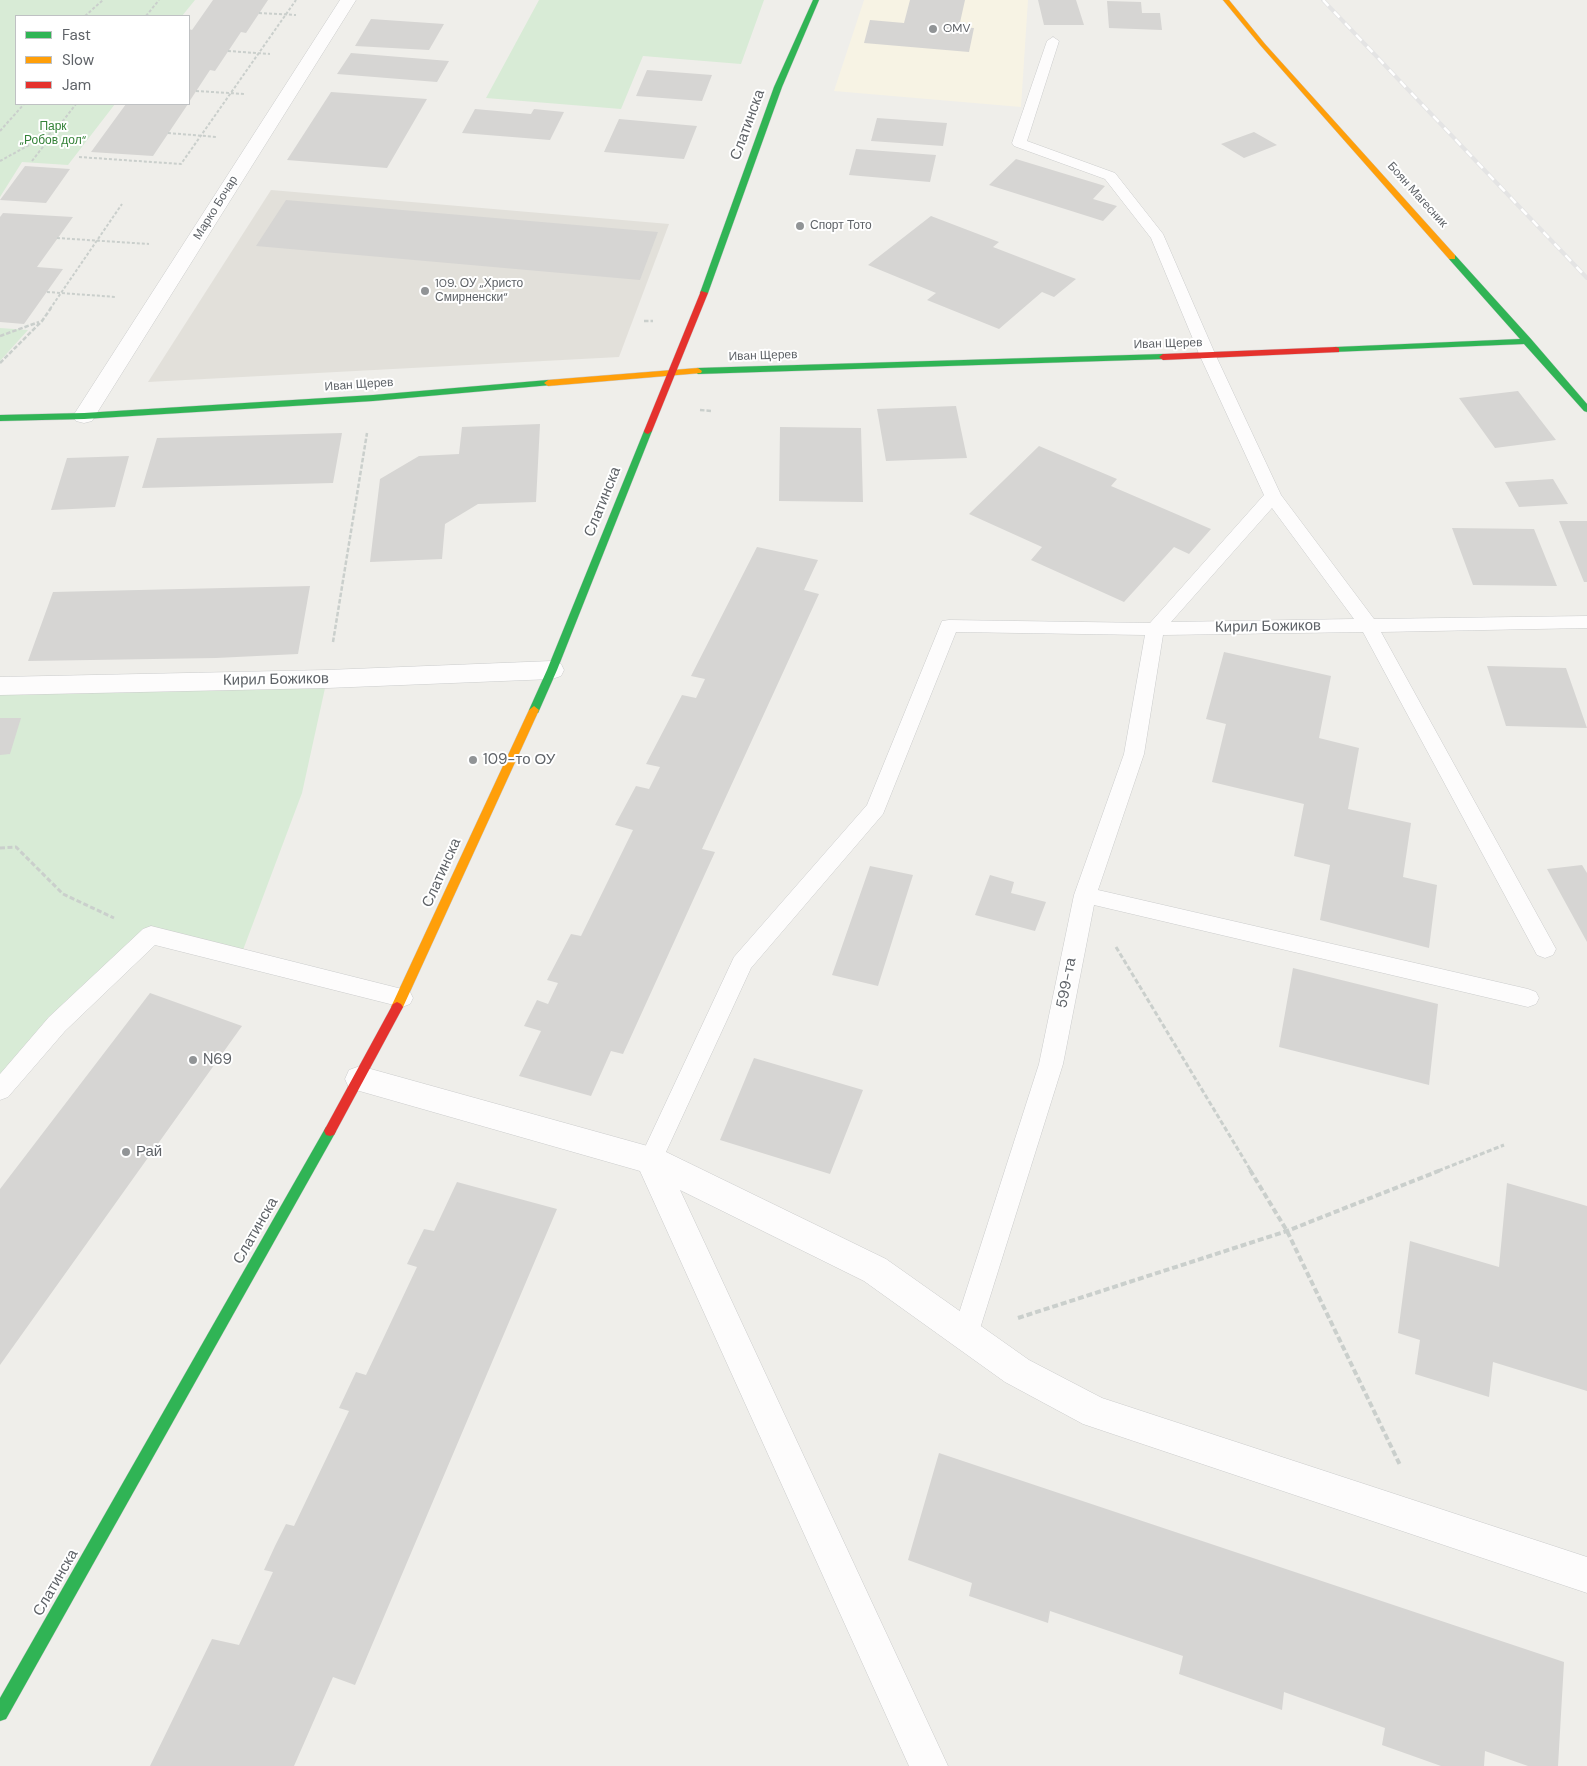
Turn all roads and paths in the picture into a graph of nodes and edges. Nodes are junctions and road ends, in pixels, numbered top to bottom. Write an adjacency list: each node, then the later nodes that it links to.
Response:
1 (103, 0): 8 (path)
2 (159, 0): 9 (path)
3 (296, 0): 10 (path)
4 (348, 0): 44 (street, Марко Бочар)
5 (816, 0): 39 (street, Слатинска)
6 (1226, 0): 36 (street, Боян Магесник)
7 (259, 13): 10 (path)
8 (86, 15)
9 (147, 15)
10 (286, 15): 13 (path)
11 (1053, 41): 37 (lane)
12 (228, 51): 13 (path)
13 (259, 54): 15 (path)
14 (196, 91): 15 (path)
15 (231, 93): 21 (path)
16 (23, 105): 18 (path)
17 (75, 105): 19 (path)
18 (0, 131)
19 (54, 131): 23 (path); 24 (path)
20 (168, 133): 21 (path)
21 (201, 136): 22 (path)
22 (79, 158)
23 (0, 161)
24 (32, 161)
25 (122, 204): 27 (path)
26 (57, 238): 27 (path)
27 (98, 241): 28 (path); 30 (path)
28 (156, 244)
29 (47, 292): 30 (path)
30 (62, 293): 31 (path); 32 (path)
31 (122, 297)
32 (42, 321): 35 (path); 38 (path)
33 (644, 321): 34 (path)
34 (654, 322)
35 (0, 336)
36 (1528, 341): 37 (street, Иван Щерев); 41 (street, Боян Магесник)
37 (1208, 356): 39 (street, Иван Щерев); 46 (lane)
38 (0, 363)
39 (673, 372): 40 (street, Иван Щерев); 50 (street, Слатинска)
40 (373, 398): 44 (street, Иван Щерев); 51 (path)
41 (1587, 409)
42 (700, 410): 43 (path)
43 (712, 411)
44 (84, 416): 45 (street, Иван Щерев)
45 (0, 418)
46 (1273, 496): 48 (lane); 49 (lane)
47 (1587, 622): 48 (lane, Кирил Божиков)
48 (1369, 626): 49 (lane, Кирил Божиков); 56 (lane)
49 (1155, 629): 54 (lane, 599-та); 62 (lane, Кирил Божиков)
50 (552, 670): 51 (street, Кирил Божиков); 57 (street, Слатинска)
51 (327, 679): 52 (street, Кирил Божиков)
52 (0, 686)
53 (0, 848): 55 (path)
54 (1085, 896): 58 (lane); 63 (path); 64 (lane, 599-та)
55 (151, 935): 57 (lane); 60 (lane)
56 (1545, 949)
57 (402, 998): 59 (street, Слатинска)
58 (1528, 998)
59 (360, 1079): 62 (street); 67 (street, Слатинска)
60 (0, 1090)
61 (1504, 1145): 63 (path)
62 (652, 1160): 64 (street); 68 (street)
63 (1287, 1231): 64 (path); 65 (path)
64 (965, 1335): 65 (street)
65 (1428, 1522): 66 (street)
66 (1587, 1575)
67 (0, 1713)
68 (929, 1766)

